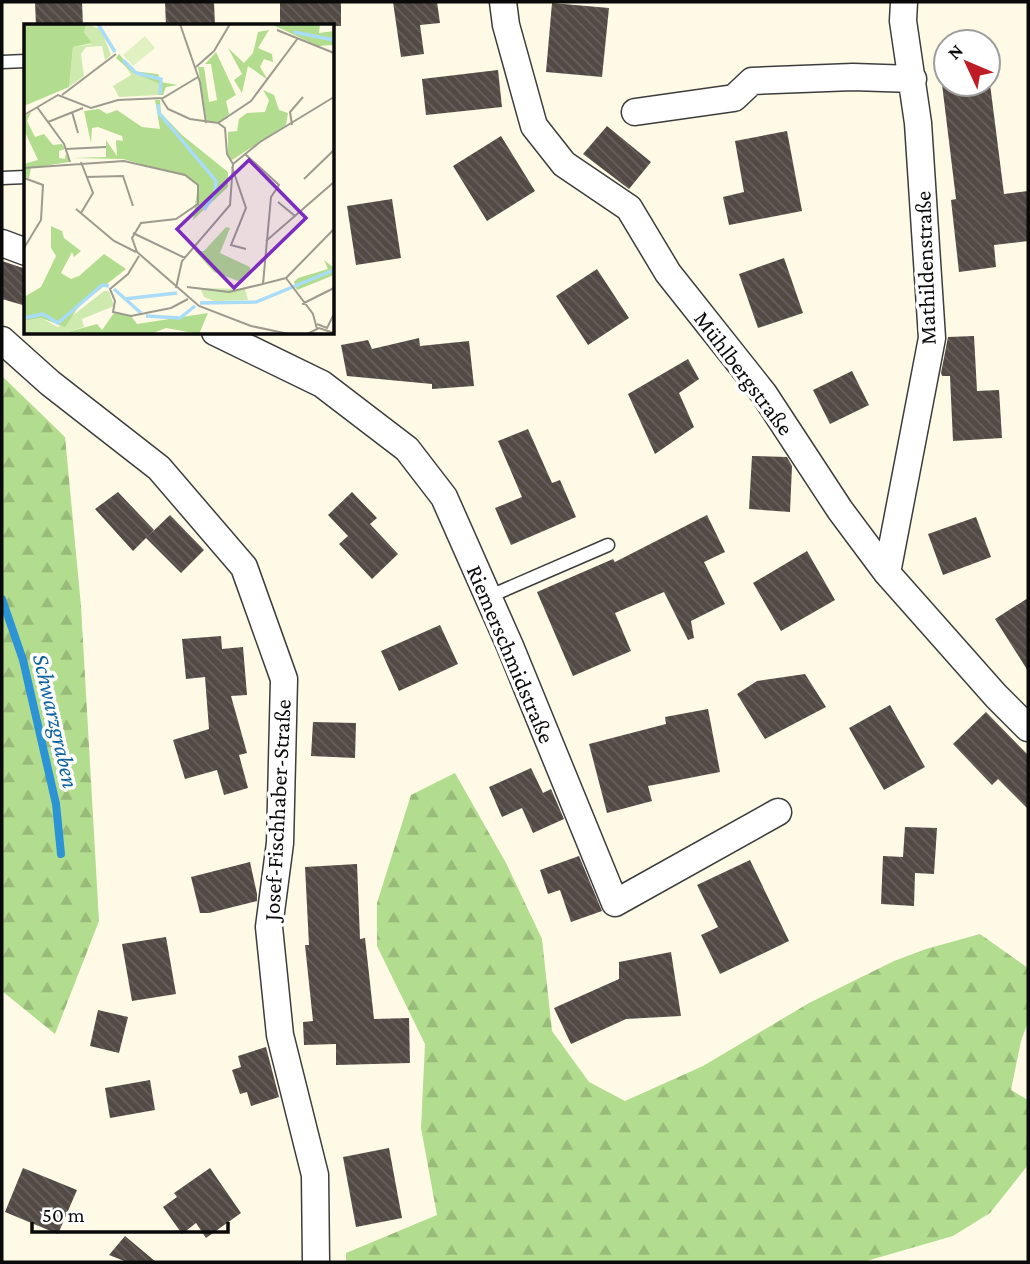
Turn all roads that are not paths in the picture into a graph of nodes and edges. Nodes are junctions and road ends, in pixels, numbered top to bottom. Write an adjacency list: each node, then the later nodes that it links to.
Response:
1 (503, 2): 14 (street, Mühlbergstraße)
2 (904, 2): 5 (street, Mathildenstraße)
3 (24, 61): 4 (lane)
4 (2, 62)
5 (913, 79): 6 (street); 14 (street, Mathildenstraße)
6 (635, 112)
7 (24, 177): 8 (lane)
8 (2, 178)
9 (2, 243): 10 (street)
10 (24, 251)
11 (219, 334): 15 (street, Riemerschmidstraße)
12 (2, 340): 18 (street, Josef-Fischhaber-Straße)
13 (608, 545): 15 (lane)
14 (887, 573): 16 (street, Mühlbergstraße)
15 (488, 597): 17 (street, Riemerschmidstraße)
16 (1028, 728)
17 (778, 812)
18 (316, 1262)

